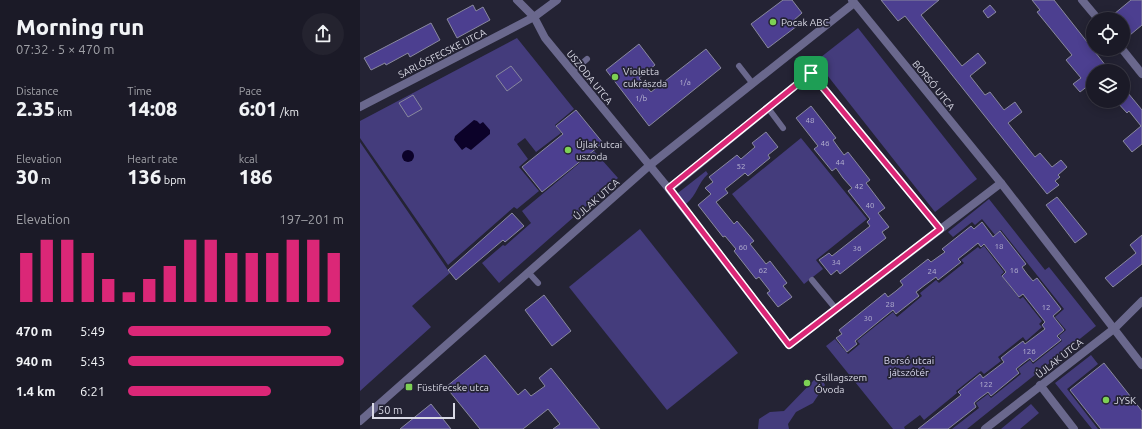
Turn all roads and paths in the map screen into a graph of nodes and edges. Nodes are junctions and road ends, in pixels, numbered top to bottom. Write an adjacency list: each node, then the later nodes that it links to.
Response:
1 (517, 0): 6 (street, USZODA UTCA)
2 (557, 0): 6 (street, SARLÓSFECSKE UTCA)
3 (1082, 0): 5 (street)
4 (853, 1): 12 (street, ÚJLAK UTCA); 17 (street, BORSÓ UTCA)
5 (1092, 12)
6 (534, 17): 10 (street, USZODA UTCA); 13 (street, SARLÓSFECSKE UTCA)
7 (1128, 56): 11 (street)
8 (588, 59): 10 (lane)
9 (739, 66): 12 (lane)
10 (573, 71): 16 (street, USZODA UTCA)
11 (1142, 74)
12 (752, 84): 16 (street, ÚJLAK UTCA)
13 (360, 107)
14 (768, 108): 15 (lane); 18 (street); 19 (street)
15 (783, 128)
16 (650, 165): 18 (street); 20 (street, ÚJLAK UTCA)
17 (1001, 183): 19 (street); 25 (street, BORSÓ UTCA)
18 (669, 188): 24 (street)
19 (940, 229): 24 (street)
20 (528, 272): 22 (lane); 28 (street, ÚJLAK UTCA)
21 (812, 280): 24 (lane)
22 (538, 283)
23 (1142, 301): 25 (street, ÚJLAK UTCA)
24 (836, 309)
25 (1115, 328): 26 (street, BORSÓ UTCA); 27 (street, ÚJLAK UTCA)
26 (1142, 365)
27 (1040, 385): 29 (street, ÚJLAK UTCA); 30 (street)
28 (360, 421)
29 (985, 429)
30 (1074, 429)

